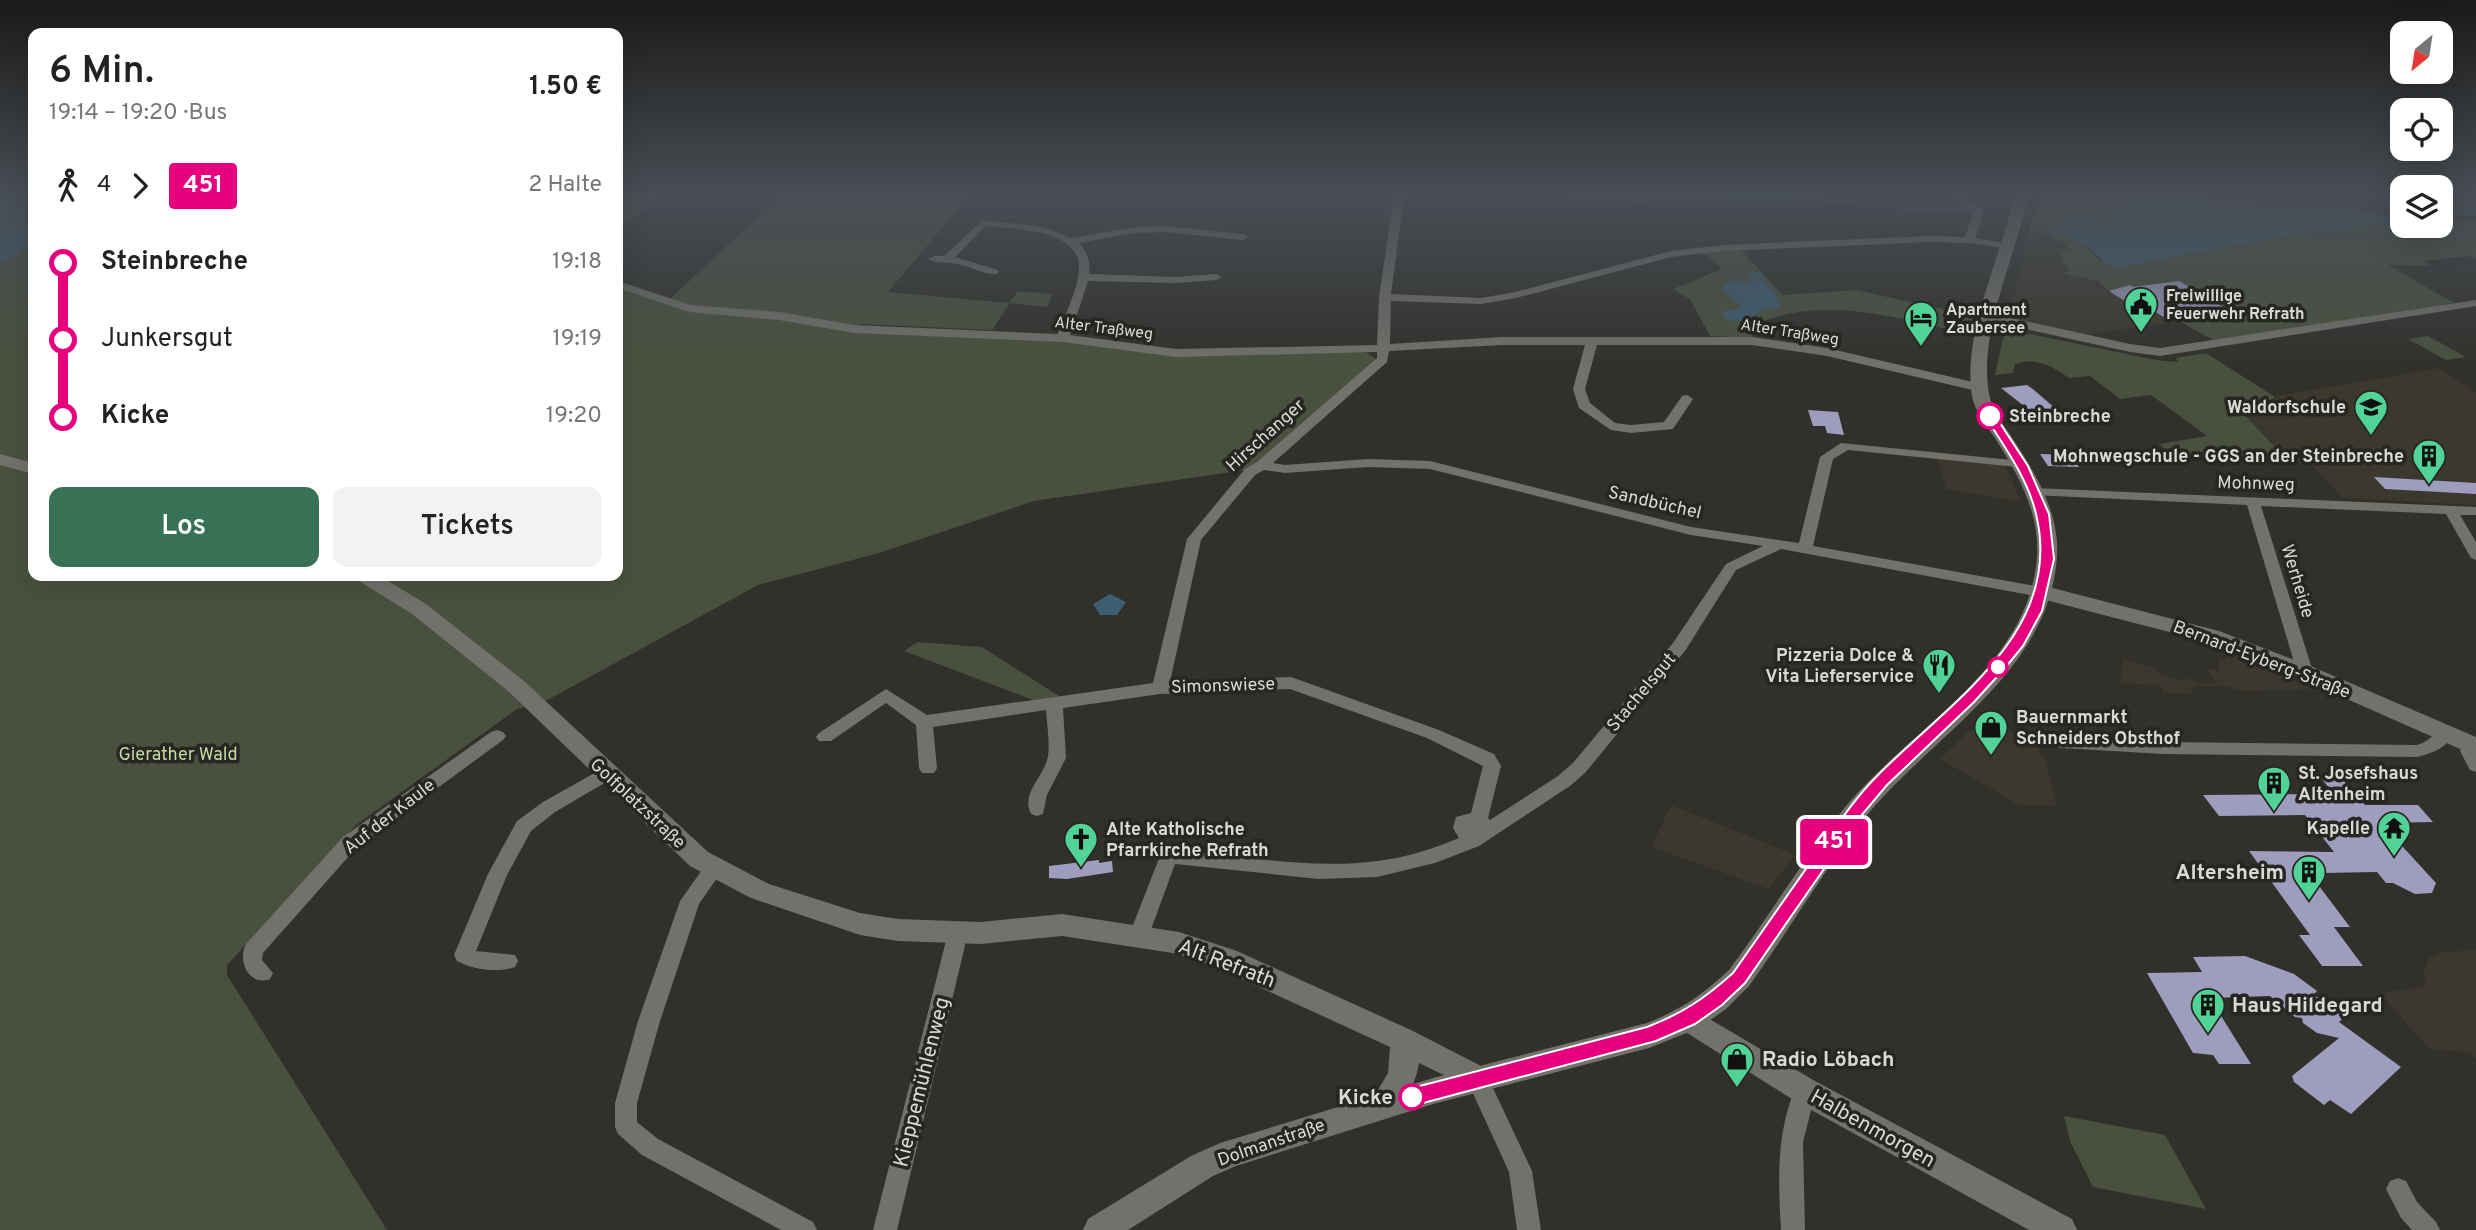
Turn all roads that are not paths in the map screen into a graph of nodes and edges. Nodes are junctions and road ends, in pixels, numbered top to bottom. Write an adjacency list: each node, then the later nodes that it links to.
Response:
1 (953, 253): 6 (street)
2 (1082, 253): 9 (street)
3 (1391, 253): 12 (street)
4 (1675, 253): 12 (street)
5 (2007, 253): 14 (main road, Dolmanstraße)
6 (948, 258): 7 (street); 8 (street)
7 (934, 259)
8 (993, 272)
9 (1082, 277): 10 (street); 15 (street)
10 (1216, 277)
11 (623, 286): 15 (street, Alter Traßweg)
12 (1385, 297): 17 (street)
13 (2473, 305): 14 (street)
14 (1989, 317): 18 (main road, Dolmanstraße)
15 (1063, 338): 17 (street, Alter Traßweg)
16 (1592, 341): 17 (street, Alter Traßweg); 18 (street, Alter Traßweg); 19 (street)
17 (1384, 347): 21 (street, Hirschanger)
18 (1980, 388): 22 (main road, Dolmanstraße)
19 (1687, 399)
20 (0, 459): 23 (main road)
21 (1262, 465): 28 (street, Sandbüchel); 34 (street, Hirschanger)
22 (2022, 466): 24 (main road, Dolmanstraße); 29 (street)
23 (28, 467)
24 (2035, 492): 25 (street, Mohnweg); 32 (main road, Dolmanstraße)
25 (2253, 502): 26 (street, Mohnweg); 33 (street, Werheide)
26 (2450, 509): 27 (street, Mohnweg); 30 (street)
27 (2476, 511)
28 (1779, 544): 29 (street, Sandbüchel); 45 (street, Stachelsgut)
29 (1805, 549): 32 (street, Sandbüchel)
30 (2476, 555)
31 (374, 581): 43 (main road, Golfplatzstraße)
32 (2041, 592): 33 (main road, Bernard-Eyberg-Straße); 51 (main road, Dolmanstraße)
33 (2305, 672): 37 (main road, Bernard-Eyberg-Straße)
34 (1160, 688): 35 (street, Simonswiese); 45 (street, Simonswiese)
35 (1054, 702): 36 (street, Simonswiese); 44 (street)
36 (924, 722): 40 (street); 42 (street)
37 (2445, 735): 39 (street); 41 (main road, Bernard-Eyberg-Straße)
38 (497, 736): 50 (street, Auf der Kaule)
39 (2037, 736)
40 (825, 737)
41 (2474, 752)
42 (928, 768)
43 (607, 773): 46 (main road, Golfplatzstraße); 49 (street)
44 (1037, 809)
45 (1484, 825): 48 (street, Stachelsgut)
46 (714, 868): 47 (main road, Golfplatzstraße); 57 (street)
47 (958, 933): 48 (main road, Alt Refrath); 58 (street, Kieppemühlenweg)
48 (1139, 935): 52 (main road, Alt Refrath)
49 (508, 961)
50 (263, 973)
51 (1689, 1019): 53 (main road, Dolmanstraße); 54 (main road, Halbenmorgen)
52 (1401, 1039): 53 (main road, Alt Refrath); 55 (main road)
53 (1477, 1078): 55 (main road, Dolmanstraße); 60 (street)
54 (1805, 1091): 61 (street); 62 (main road, Halbenmorgen)
55 (1384, 1105): 59 (main road, Dolmanstraße)
56 (2398, 1188): 63 (street)
57 (805, 1230)
58 (885, 1230)
59 (1099, 1230)
60 (1529, 1230)
61 (1793, 1230)
62 (2061, 1230)
63 (2428, 1230)

